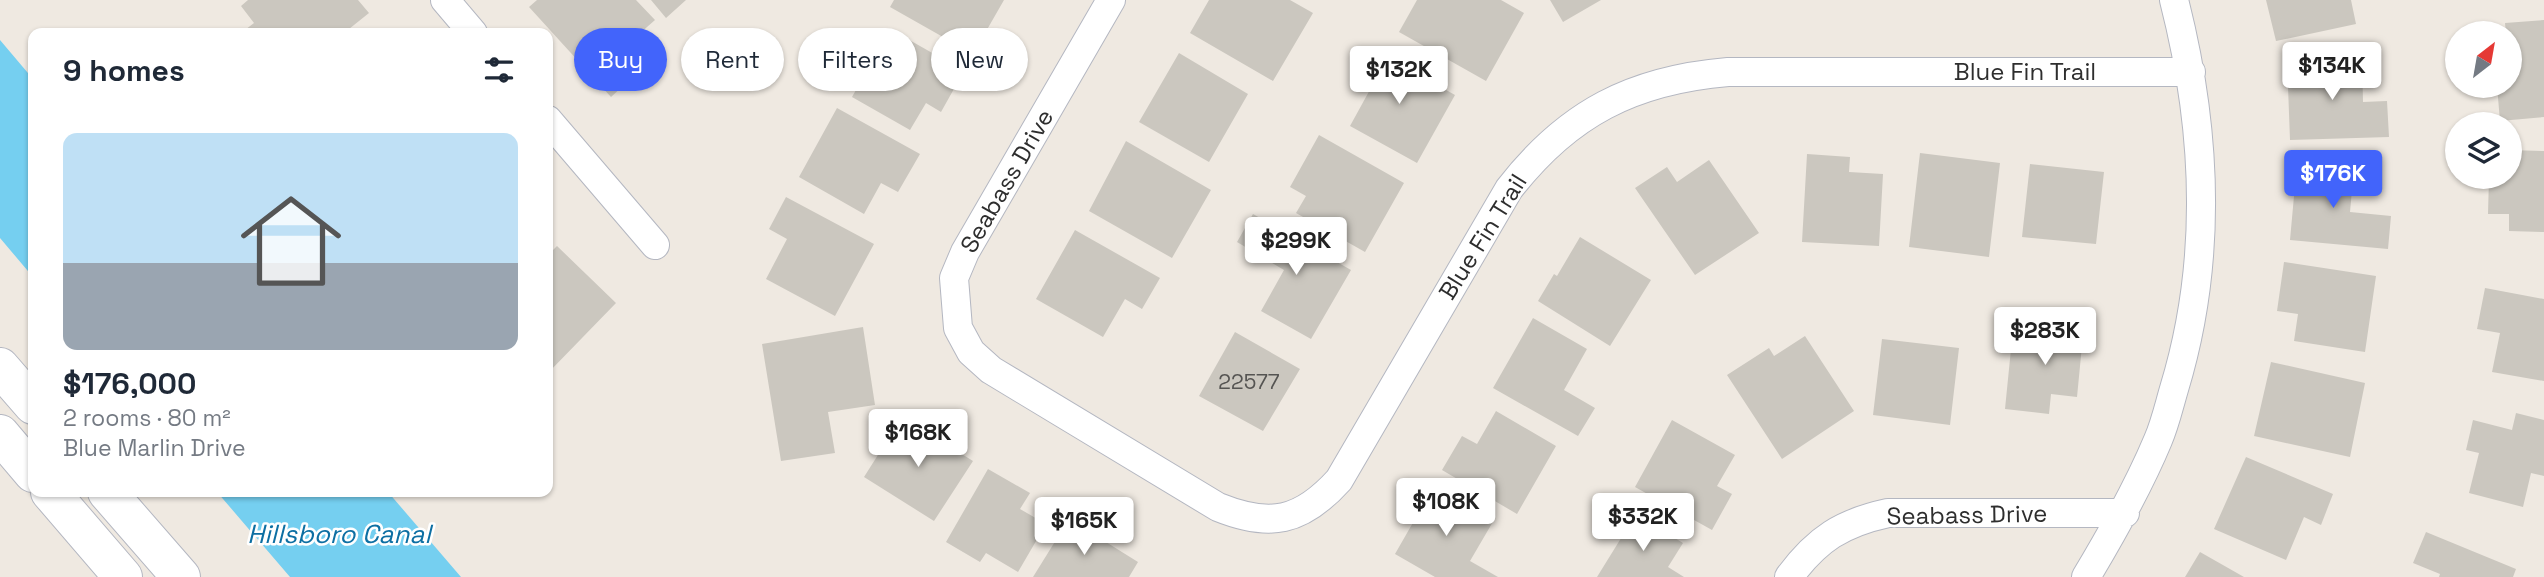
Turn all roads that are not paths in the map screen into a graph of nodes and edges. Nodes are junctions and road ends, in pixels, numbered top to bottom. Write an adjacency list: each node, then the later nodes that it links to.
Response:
1 (445, 0): 4 (street)
2 (1111, 0): 8 (street, Seabass Drive)
3 (2174, 0): 5 (street)
4 (469, 28)
5 (2191, 72): 8 (street, Blue Fin Trail); 15 (street)
6 (553, 126): 7 (street)
7 (655, 245)
8 (956, 291)
9 (0, 367): 10 (main road)
10 (28, 399)
11 (0, 434): 12 (main road)
12 (28, 466)
13 (54, 497): 16 (main road)
14 (111, 497): 17 (main road)
15 (2125, 513): 18 (street, Seabass Drive); 19 (street)
16 (123, 577)
17 (181, 577)
18 (1789, 577)
19 (2087, 577)

